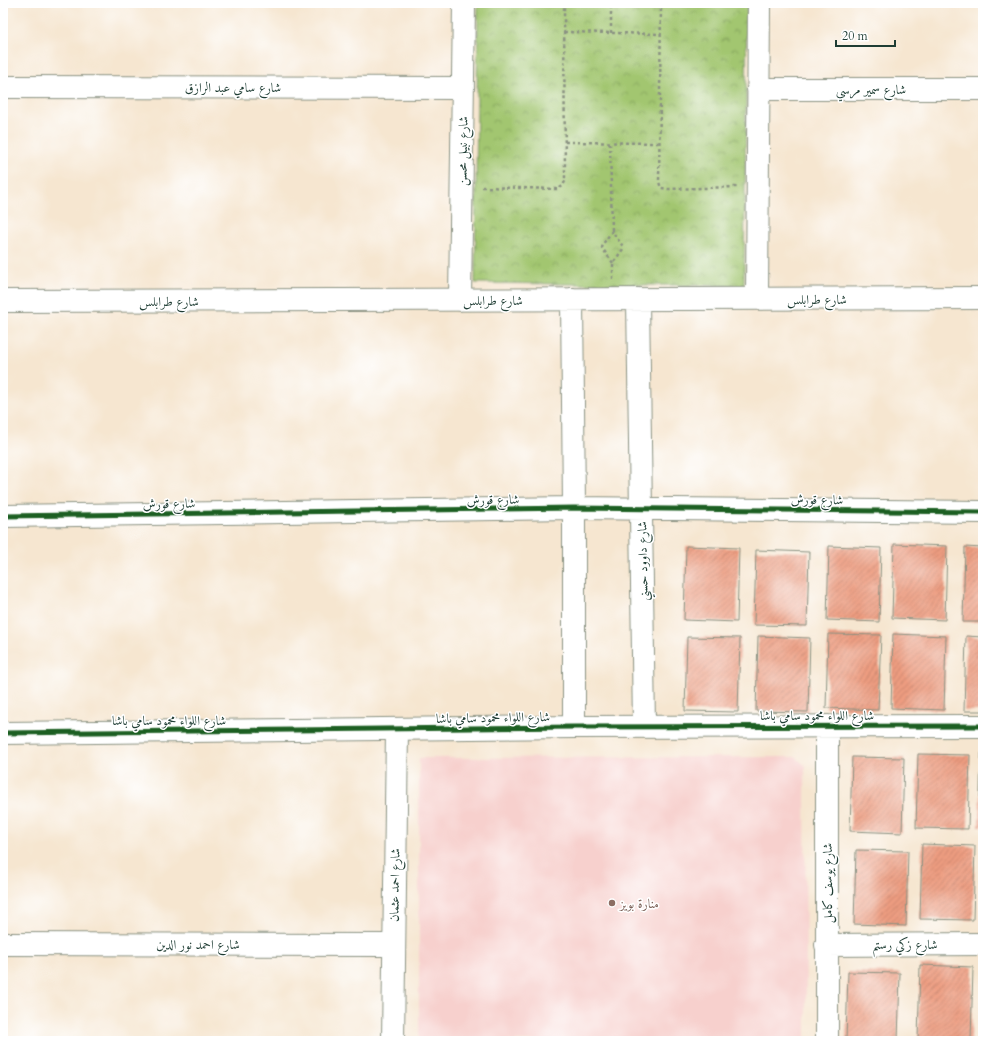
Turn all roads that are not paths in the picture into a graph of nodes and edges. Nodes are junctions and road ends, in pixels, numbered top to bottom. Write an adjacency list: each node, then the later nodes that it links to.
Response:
1 (464, 3): 4 (street, شارع نبيل محسن)
2 (759, 3): 5 (street)
3 (3, 87): 4 (street, شارع سامي عبد الرازق)
4 (463, 88): 11 (street, شارع نبيل محسن)
5 (758, 89): 6 (street, شارع سمير مرسي); 10 (street)
6 (983, 89)
7 (983, 298): 10 (street, شارع طرابلس)
8 (572, 299): 9 (street, شارع طرابلس); 11 (street, شارع طرابلس); 13 (street)
9 (638, 299): 10 (street, شارع طرابلس); 14 (street, شارع داوود حسني)
10 (757, 299)
11 (460, 300): 12 (street, شارع طرابلس)
12 (3, 301)
13 (574, 508): 14 (street, شارع قورش); 16 (street, شارع قورش); 19 (street)
14 (642, 509): 15 (street, شارع قورش); 20 (street, شارع داوود حسني)
15 (983, 512)
16 (3, 516)
17 (827, 726): 18 (street, شارع اللواء محمود سامي باشا); 20 (street, شارع اللواء محمود سامي باشا); 26 (street, شارع يوسف كامل)
18 (983, 726)
19 (574, 727): 20 (street, شارع اللواء محمود سامي باشا); 21 (street, شارع اللواء محمود سامي باشا)
20 (644, 727)
21 (397, 730): 22 (street, شارع اللواء محمود سامي باشا); 24 (street, شارع احمد عثمان)
22 (3, 733)
23 (3, 944): 24 (street, شارع احمد نور الدين)
24 (393, 944): 27 (street, شارع احمد عثمان)
25 (983, 944): 26 (street, شارع زكي رستم)
26 (826, 945): 28 (street, شارع يوسف كامل)
27 (393, 1041)
28 (827, 1041)

